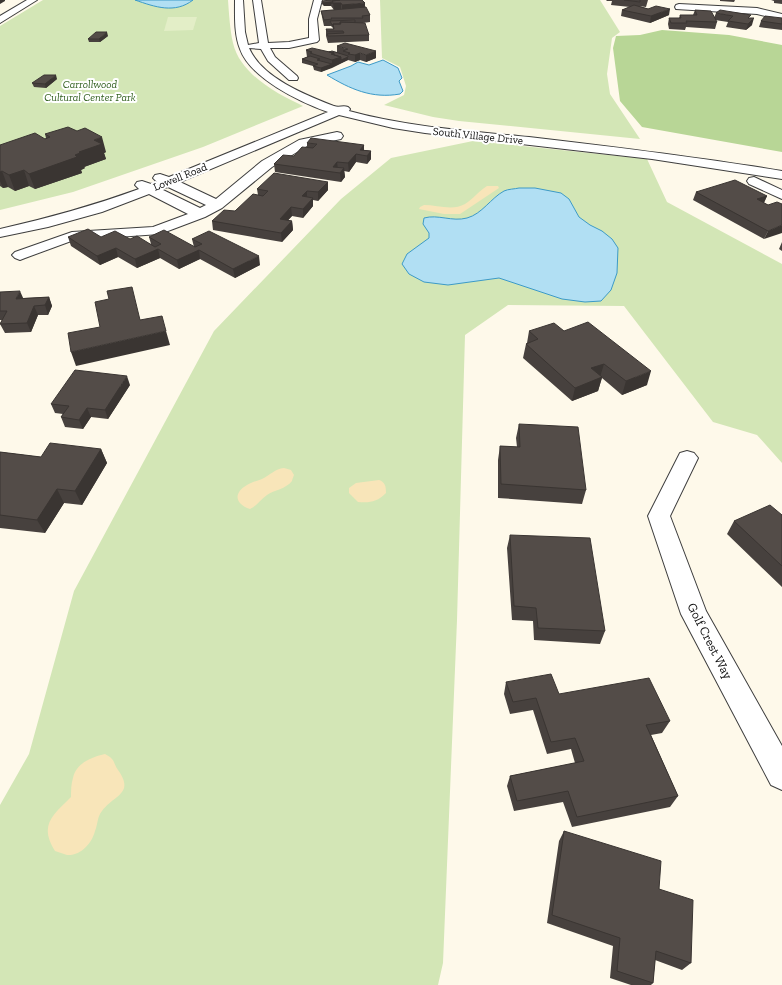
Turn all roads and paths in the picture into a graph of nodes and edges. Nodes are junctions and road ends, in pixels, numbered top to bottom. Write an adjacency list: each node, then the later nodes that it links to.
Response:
1 (33, 0): 7 (street)
2 (239, 0): 9 (street)
3 (257, 0): 8 (street)
4 (318, 0): 8 (street)
5 (679, 7): 6 (street)
6 (782, 16)
7 (0, 20)
8 (264, 46): 9 (street); 10 (street)
9 (243, 47): 13 (street)
10 (301, 83)
11 (354, 104): 12 (street, Lowell Road)
12 (337, 105): 13 (street, Lowell Road); 20 (street, South Village Drive); 22 (street, Lowell Road)
13 (321, 106): 16 (street, Lowell Road)
14 (368, 108): 17 (street, South Village Drive)
15 (337, 136): 25 (street)
16 (242, 138)
17 (711, 152)
18 (171, 167): 19 (street, Lowell Road)
19 (153, 174): 22 (street); 23 (street, Lowell Road)
20 (782, 175)
21 (754, 181): 24 (street)
22 (169, 182): 23 (street, Lowell Road); 25 (street)
23 (150, 189): 26 (street); 27 (street, Lowell Road)
24 (782, 196)
25 (217, 205): 26 (street)
26 (200, 214): 28 (street)
27 (0, 233)
28 (20, 255)
29 (687, 458): 30 (street, Golf Crest Way)
30 (782, 775)

